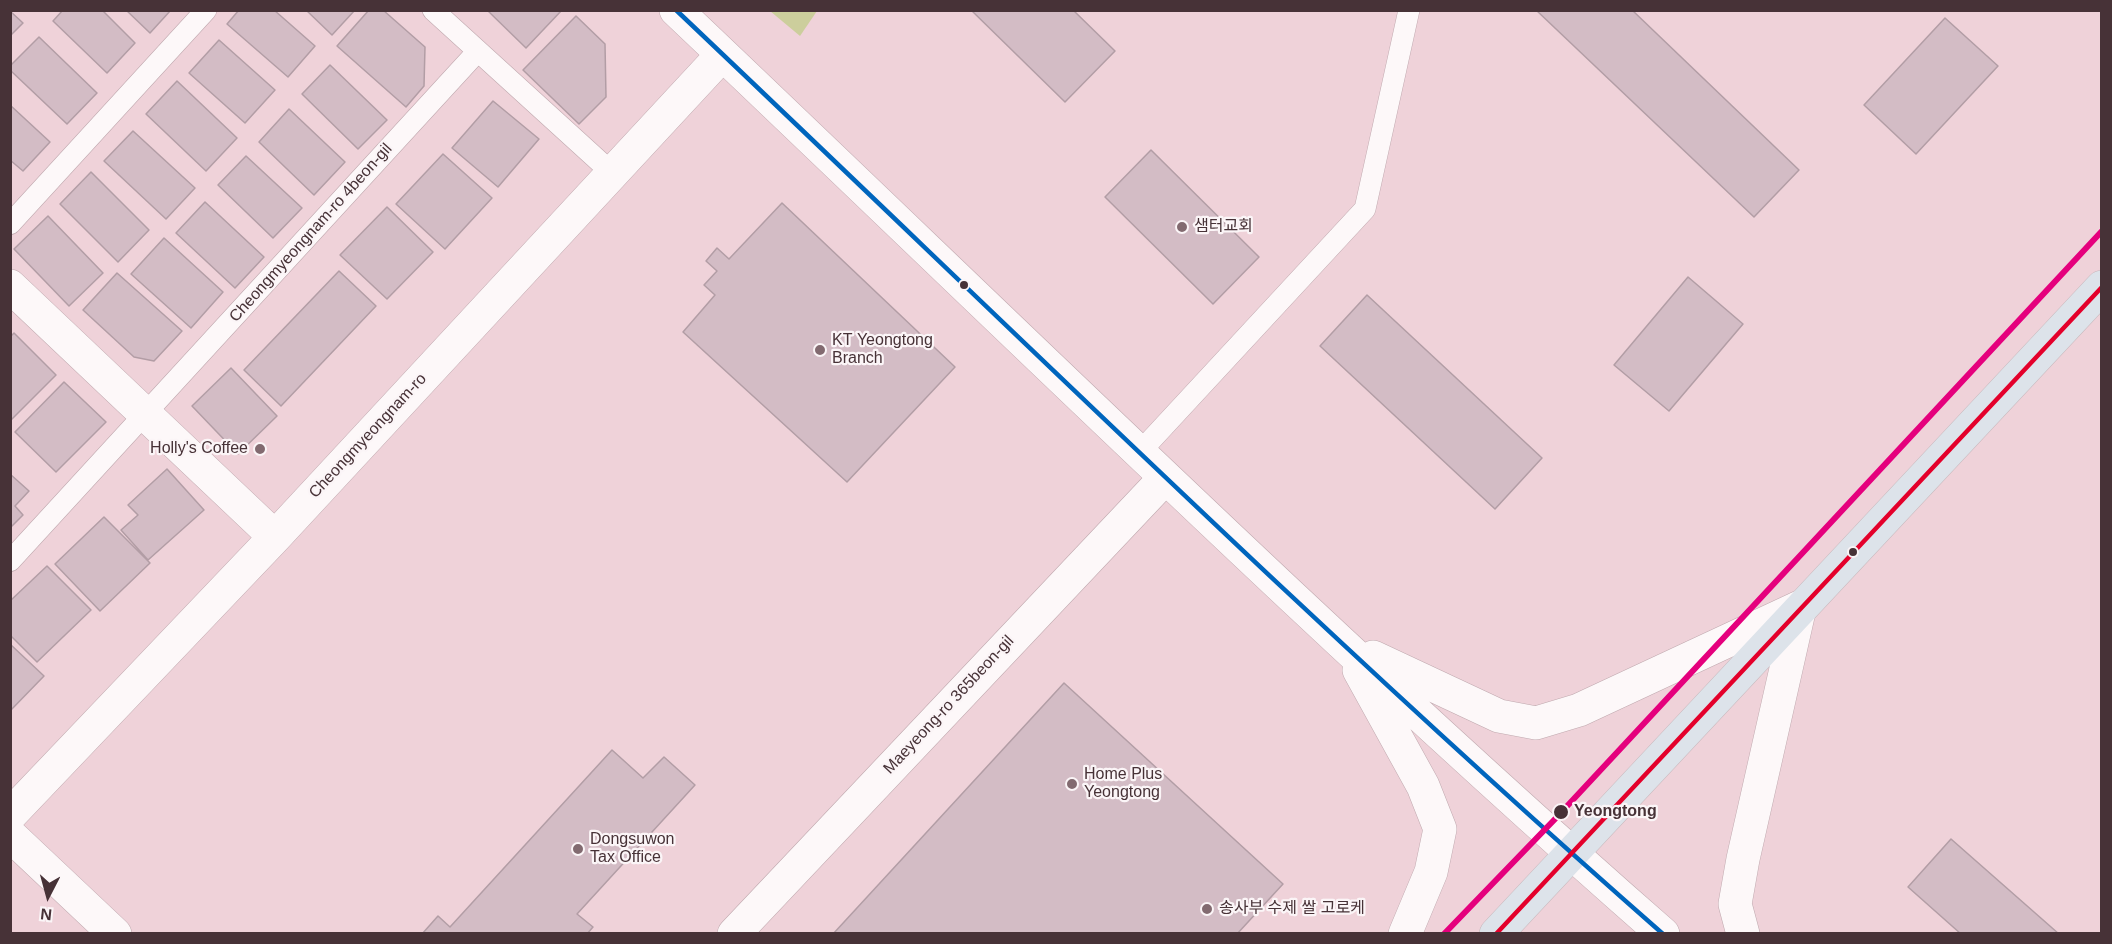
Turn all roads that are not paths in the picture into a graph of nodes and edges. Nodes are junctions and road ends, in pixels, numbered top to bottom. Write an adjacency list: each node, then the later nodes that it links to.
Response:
1 (206, 10): 8 (lane)
2 (433, 10): 5 (lane)
3 (676, 10): 6 (street)
4 (1409, 10): 12 (lane)
5 (477, 52): 7 (lane); 11 (lane, Cheongmyeongnam-ro 4beon-gil)
6 (722, 55): 7 (street, Cheongmyeongnam-ro); 12 (street)
7 (611, 172): 14 (street, Cheongmyeongnam-ro)
8 (10, 224)
9 (10, 286): 11 (street)
10 (2102, 287): 16 (main road)
11 (145, 415): 14 (street); 15 (lane, Cheongmyeongnam-ro 4beon-gil)
12 (1139, 453): 13 (street)
13 (1165, 478): 17 (street); 22 (street, Maeyeong-ro 365beon-gil)
14 (275, 537): 18 (street, Cheongmyeongnam-ro)
15 (10, 561)
16 (1800, 607): 17 (street); 20 (main road); 26 (street)
17 (1346, 645): 20 (street); 23 (street)
18 (10, 815)
19 (10, 836): 21 (street)
20 (1572, 854): 24 (main road); 25 (street)
21 (115, 933)
22 (734, 933)
23 (1405, 933)
24 (1496, 933)
25 (1663, 933)
26 (1743, 933)

